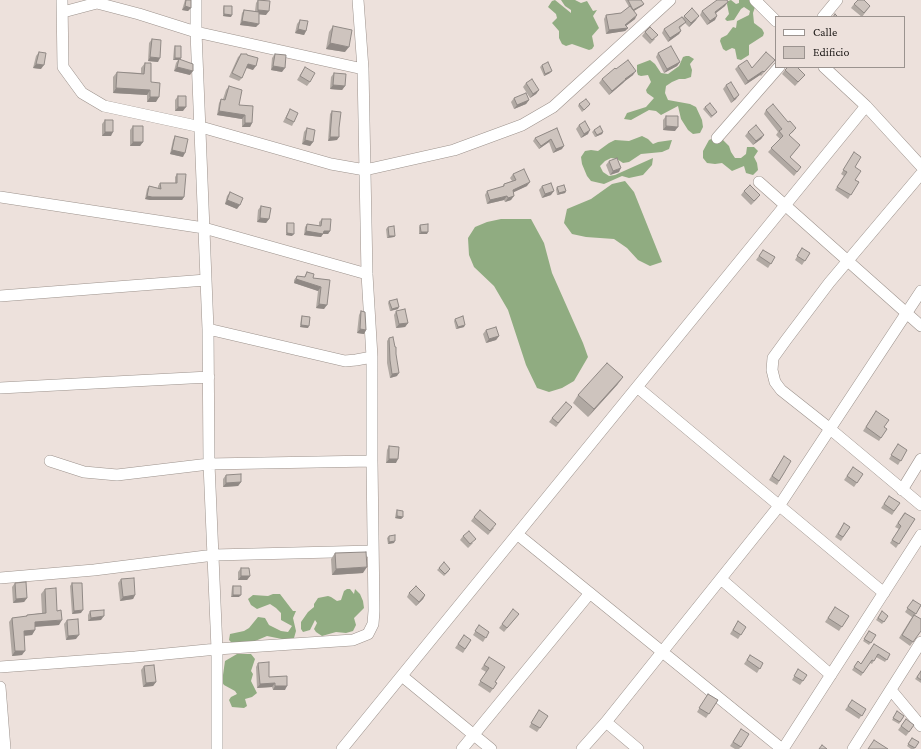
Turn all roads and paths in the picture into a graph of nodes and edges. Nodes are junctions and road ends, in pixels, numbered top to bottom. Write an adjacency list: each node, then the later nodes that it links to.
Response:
1 (62, 0): 7 (street)
2 (196, 0): 10 (street)
3 (358, 0): 13 (street)
4 (670, 0): 18 (street)
5 (755, 0): 9 (street)
6 (837, 0): 8 (street)
7 (63, 12): 10 (street); 15 (street)
8 (824, 16)
9 (775, 20)
10 (196, 32): 13 (street); 15 (street)
11 (778, 68): 16 (street)
12 (825, 68): 14 (street)
13 (363, 69): 18 (street)
14 (866, 106): 17 (street); 22 (street)
15 (201, 127): 18 (street); 23 (street)
16 (717, 138)
17 (921, 166)
18 (365, 170): 25 (street)
19 (921, 174): 24 (street)
20 (758, 182): 22 (street)
21 (0, 197): 23 (street)
22 (785, 205): 24 (street); 34 (street)
23 (204, 228): 25 (street); 26 (street)
24 (848, 261): 29 (street); 36 (street)
25 (367, 274): 32 (street)
26 (206, 280): 28 (street); 31 (street)
27 (921, 291): 29 (street)
28 (0, 296)
29 (906, 313): 30 (street); 36 (street)
30 (921, 326)
31 (208, 330): 32 (street); 33 (street)
32 (372, 357): 39 (street)
33 (209, 376): 35 (street); 40 (street)
34 (637, 387): 42 (street); 44 (street)
35 (0, 388)
36 (830, 428): 41 (street); 42 (street)
37 (921, 459): 41 (street)
38 (50, 461): 40 (street)
39 (372, 461): 40 (street); 46 (street)
40 (209, 464): 47 (street)
41 (902, 490): 43 (street)
42 (779, 506): 49 (street); 51 (street)
43 (921, 506)
44 (517, 534): 50 (street); 57 (street)
45 (921, 535): 51 (street)
46 (373, 551): 47 (street); 53 (street)
47 (214, 555): 48 (street); 53 (street)
48 (0, 578)
49 (721, 579): 54 (street); 56 (street)
50 (590, 593): 54 (street); 62 (street)
51 (884, 593): 56 (street)
52 (921, 642): 59 (street)
53 (217, 649): 55 (street); 64 (street)
54 (663, 652): 60 (street); 70 (street)
55 (0, 667)
56 (831, 675): 70 (street)
57 (402, 676): 62 (street); 65 (street)
58 (0, 687): 63 (street)
59 (891, 690): 61 (street); 71 (street)
60 (606, 722): 68 (street); 69 (street)
61 (921, 726)
62 (473, 734): 66 (street); 67 (street)
63 (4, 749)
64 (217, 749)
65 (342, 749)
66 (462, 749)
67 (491, 749)
68 (582, 749)
69 (638, 749)
70 (783, 749)
71 (853, 749)

